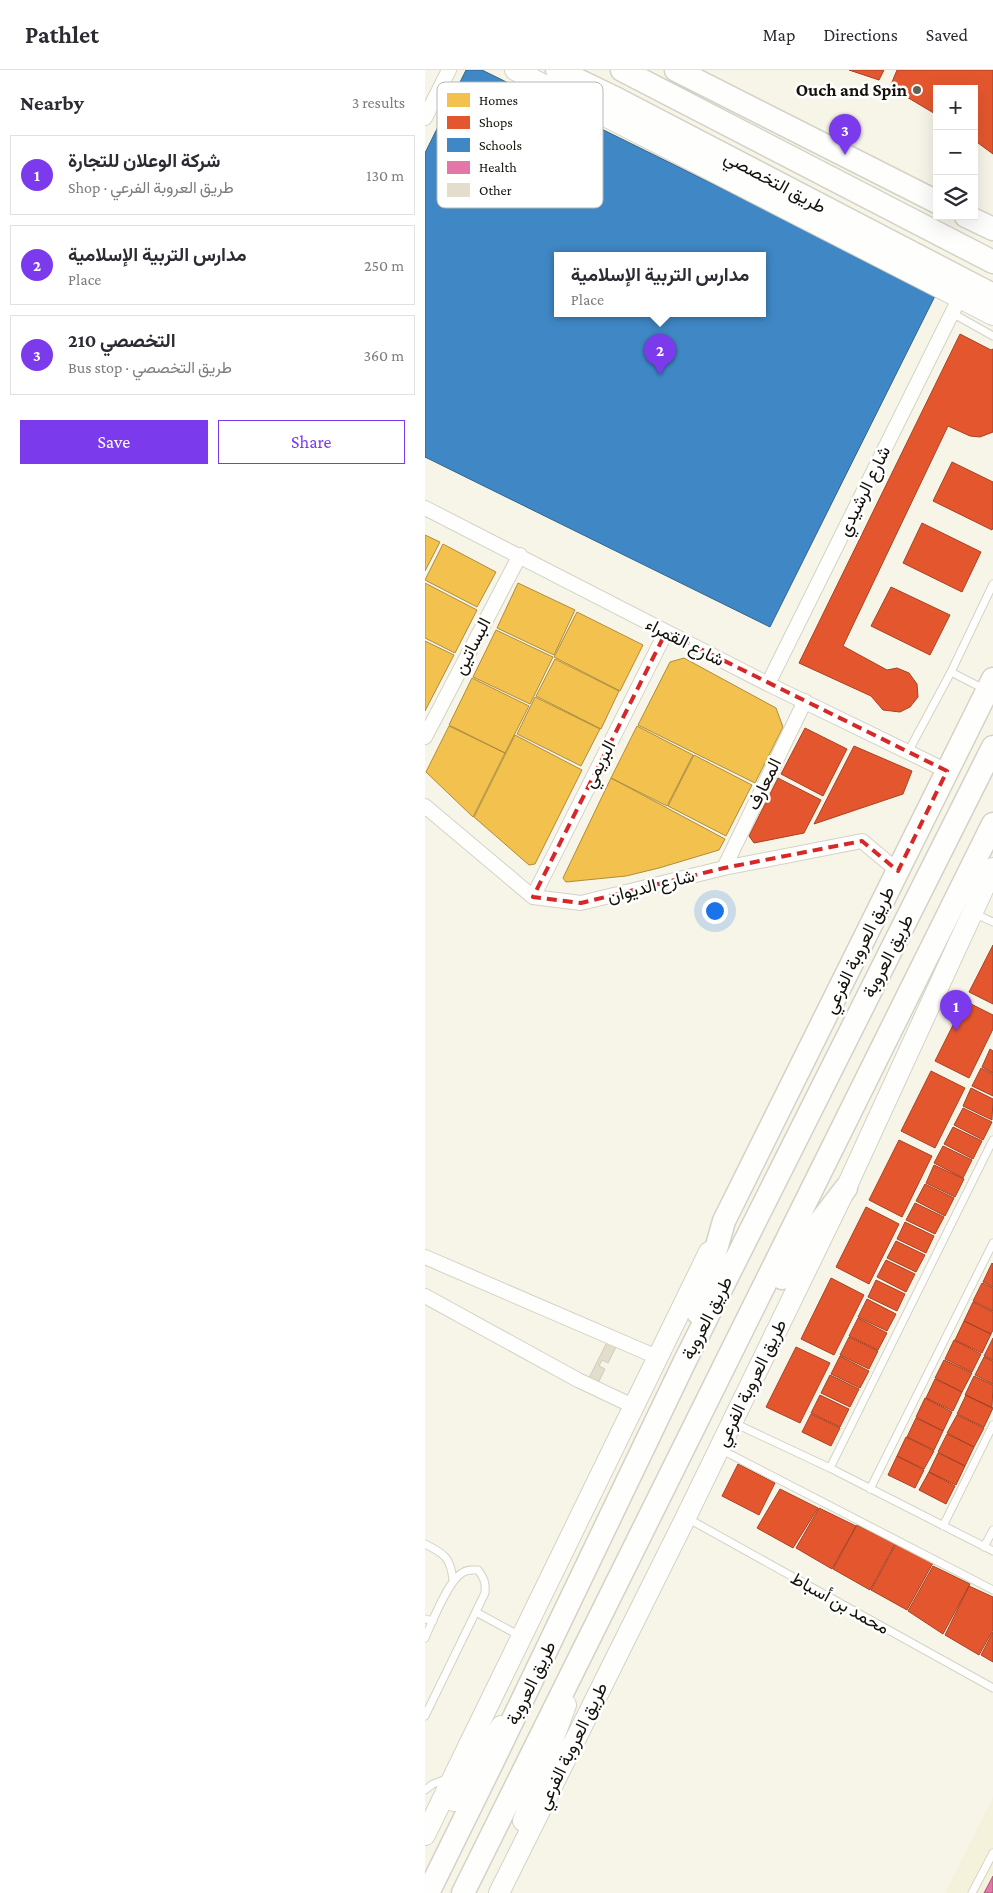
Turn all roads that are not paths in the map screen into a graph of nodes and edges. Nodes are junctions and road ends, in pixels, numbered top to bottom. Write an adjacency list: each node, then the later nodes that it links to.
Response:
1 (449, 70): 6 (street)
2 (515, 70): 7 (street)
3 (557, 70): 8 (main road, طريق التخصصي)
4 (622, 70): 16 (main road, طريق التخصصي)
5 (677, 70): 13 (main road)
6 (443, 82)
7 (538, 82)
8 (582, 82)
9 (603, 92): 17 (main road, طريق التخصصي)
10 (437, 94): 12 (street)
11 (603, 117): 18 (street)
12 (425, 118)
13 (933, 200)
14 (975, 220): 15 (main road)
15 (993, 228)
16 (993, 262)
17 (993, 295)
18 (956, 305): 19 (street); 20 (lane); 26 (street, شارع الرشيدي)
19 (993, 315)
20 (993, 336)
21 (425, 508): 22 (street, شارع القمراء)
22 (519, 555): 24 (street, شارع القمراء); 29 (street, البساتين)
23 (993, 584): 25 (lane)
24 (666, 632): 26 (street, شارع القمراء); 38 (street, البريمي)
25 (951, 672): 27 (lane); 31 (lane)
26 (768, 684): 28 (street, شارع القمراء)
27 (990, 684): 32 (main road, طريق العروبة الفرعي)
28 (805, 701): 31 (street, شارع القمراء); 35 (street, المعارف)
29 (425, 737)
30 (993, 747): 48 (main road, طريق العروبة)
31 (908, 752): 32 (street, شارع القمراء)
32 (947, 771): 36 (main road, طريق العروبة الفرعي)
33 (425, 806): 38 (street)
34 (993, 824): 49 (main road, طريق العروبة)
35 (724, 868): 36 (street, شارع الديوان); 38 (street, شارع الديوان)
36 (898, 871): 43 (main road, طريق العروبة الفرعي)
37 (991, 877): 39 (street, طريق العروبة الفرعي)
38 (533, 897)
39 (972, 913): 40 (lane); 42 (street, طريق العروبة الفرعي)
40 (993, 922)
41 (993, 1140): 54 (lane)
42 (846, 1188): 49 (main road); 51 (street, طريق العروبة الفرعي)
43 (724, 1220): 47 (street, طريق العروبة الفرعي); 48 (main road, طريق العروبة الفرعي)
44 (993, 1243): 55 (lane)
45 (425, 1257): 47 (street)
46 (425, 1296): 50 (street)
47 (657, 1357): 50 (street, طريق العروبة الفرعي)
48 (685, 1361): 69 (main road, طريق العروبة)
49 (717, 1380): 66 (main road, طريق العروبة)
50 (633, 1406): 67 (street, طريق العروبة الفرعي)
51 (732, 1421): 53 (street, طريق العروبة الفرعي); 54 (lane)
52 (993, 1425): 57 (lane)
53 (719, 1449): 56 (street, طريق العروبة الفرعي); 63 (lane)
54 (830, 1468): 55 (lane)
55 (870, 1488): 57 (lane)
56 (686, 1518): 70 (lane, محمد بن أسباط); 79 (street, طريق العروبة الفرعي)
57 (943, 1526): 60 (lane)
58 (993, 1530): 60 (lane)
59 (425, 1544): 62 (lane)
60 (984, 1547): 61 (lane)
61 (993, 1551)
62 (453, 1581): 64 (lane); 65 (lane)
63 (993, 1590)
64 (476, 1612): 67 (lane); 71 (lane)
65 (429, 1620): 68 (lane)
66 (597, 1621): 78 (main road, طريق العروبة); 79 (street)
67 (521, 1636): 72 (street, طريق العروبة الفرعي)
68 (425, 1638)
69 (540, 1663): 75 (street); 77 (main road, طريق العروبة)
70 (993, 1688)
71 (425, 1716)
72 (453, 1778): 73 (lane); 74 (street, طريق العروبة الفرعي)
73 (425, 1790)
74 (425, 1835)
75 (425, 1847)
76 (993, 1853): 80 (lane)
77 (428, 1893)
78 (463, 1893)
79 (497, 1893)
80 (973, 1893)

